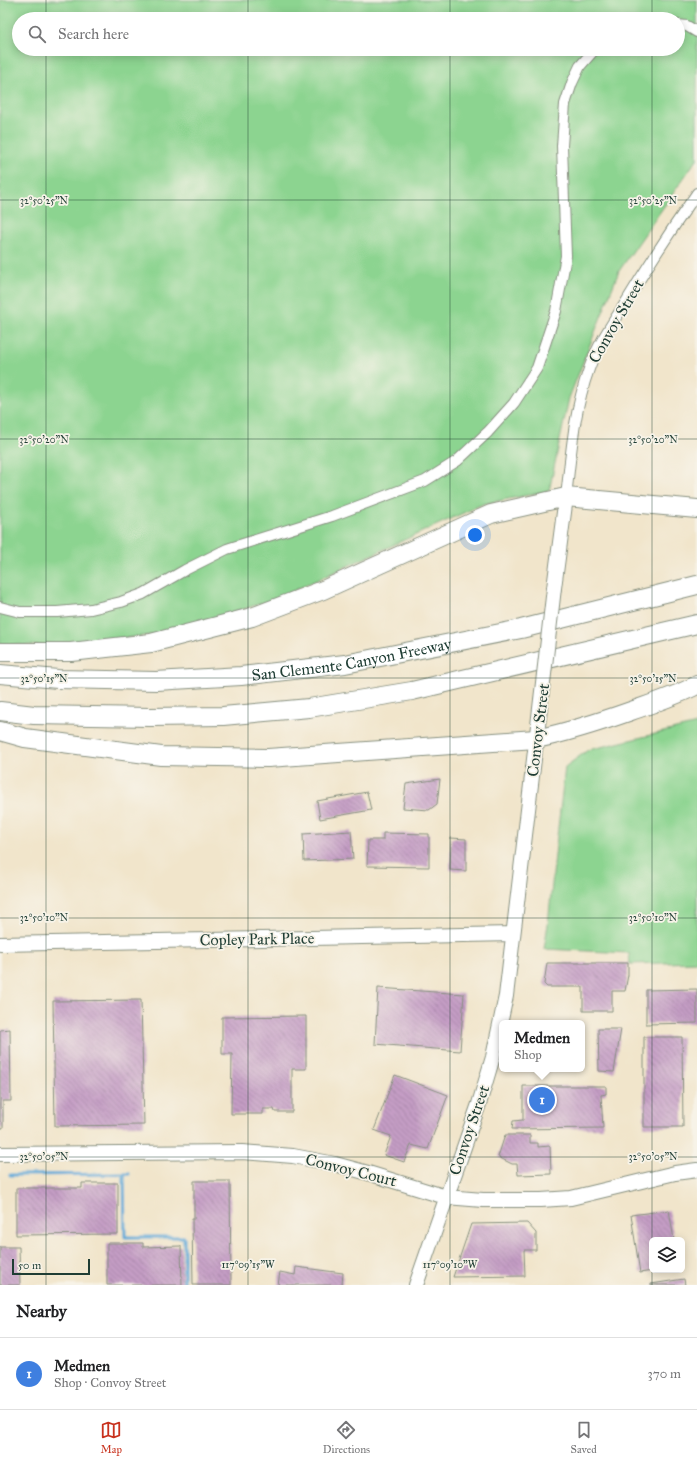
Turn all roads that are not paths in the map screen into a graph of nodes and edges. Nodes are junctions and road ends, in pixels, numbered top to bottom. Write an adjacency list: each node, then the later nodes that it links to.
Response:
1 (685, 26): 2 (street)
2 (697, 32)
3 (589, 56): 8 (street)
4 (697, 193): 5 (street, Convoy Street)
5 (566, 497): 6 (highway); 10 (highway); 15 (main road, Convoy Street, bridge)
6 (697, 509)
7 (697, 585): 11 (highway, San Clemente Canyon Freeway)
8 (0, 607)
9 (697, 624): 13 (highway)
10 (0, 652)
11 (0, 674)
12 (697, 685): 15 (highway)
13 (0, 712)
14 (0, 731): 15 (highway)
15 (536, 739): 16 (main road, Convoy Street)
16 (513, 934): 17 (main road, Copley Park Place); 18 (main road, Convoy Street)
17 (0, 944)
18 (501, 1020)
19 (499, 1029): 22 (main road, Convoy Street)
20 (0, 1154): 22 (main road, Convoy Court)
21 (697, 1170): 22 (main road, Convoy Court)
22 (446, 1197): 23 (main road, Convoy Street)
23 (416, 1285)

